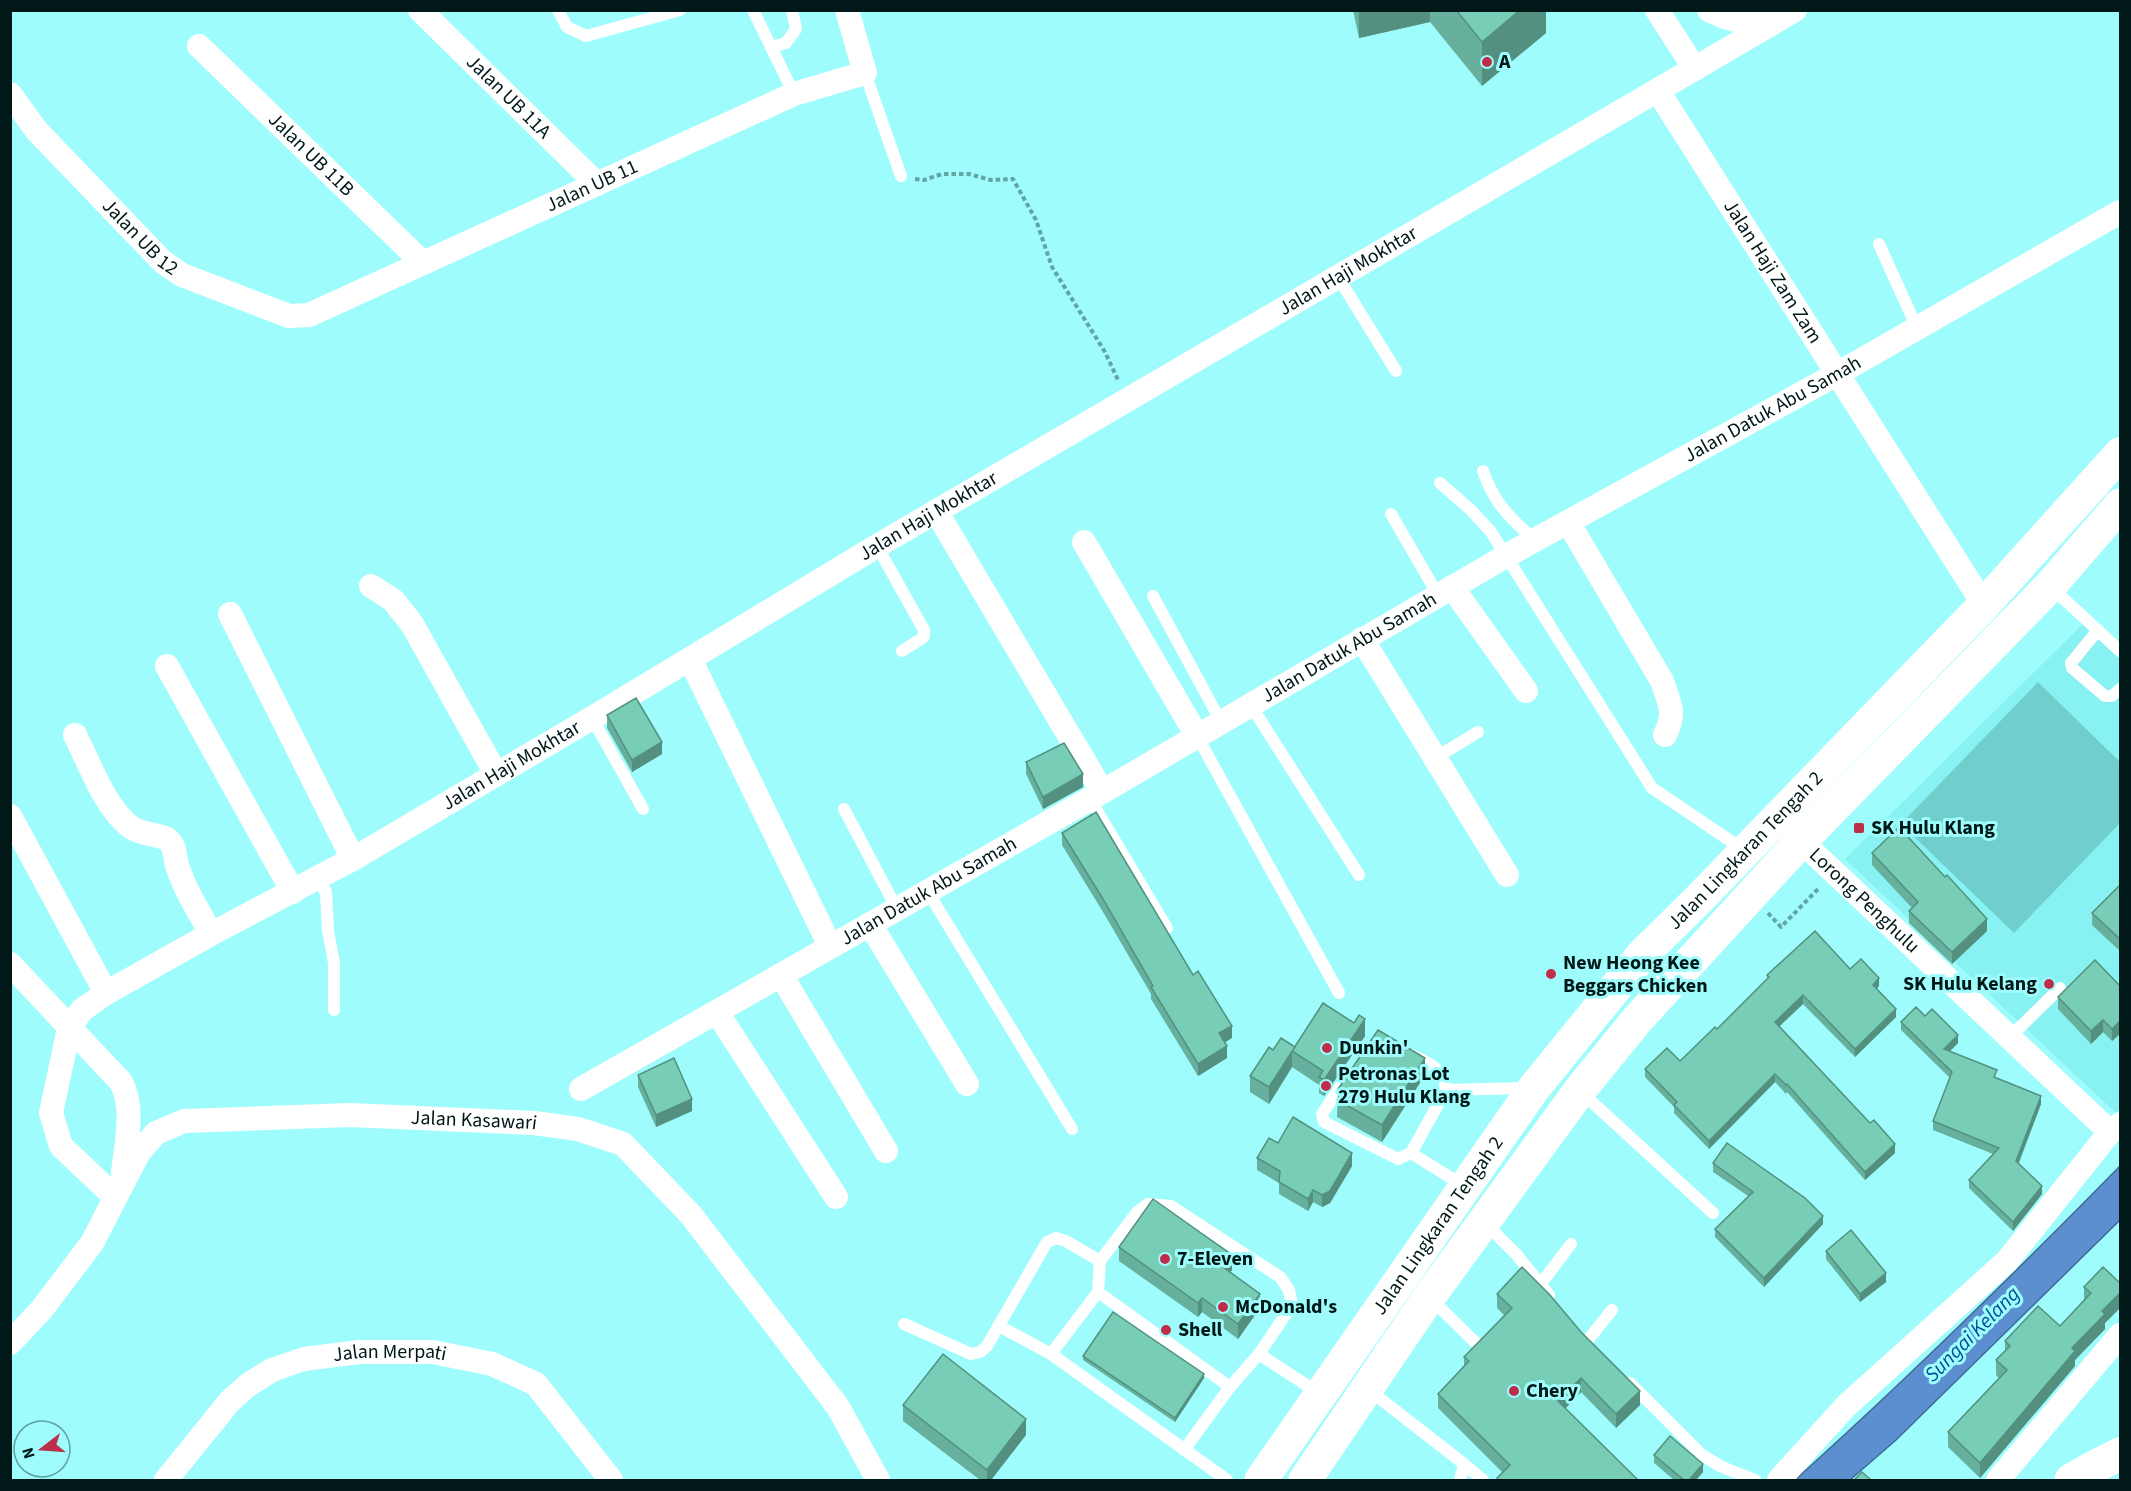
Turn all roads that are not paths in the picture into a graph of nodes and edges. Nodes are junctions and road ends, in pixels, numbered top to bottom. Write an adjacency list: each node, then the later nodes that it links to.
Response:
1 (420, 10): 19 (street, Jalan UB 11A)
2 (558, 10): 3 (lane)
3 (680, 10)
4 (753, 10): 12 (lane)
5 (792, 10): 12 (lane)
6 (847, 10): 13 (street)
7 (1657, 10): 14 (street)
8 (1709, 10): 9 (street)
9 (1764, 10)
10 (1795, 10): 14 (street, Jalan Haji Mokhtar)
11 (199, 46): 22 (street, Jalan UB 11B)
12 (771, 47): 17 (lane)
13 (863, 66): 17 (street, Jalan UB 11); 18 (lane)
14 (1695, 69): 15 (street, Jalan Haji Mokhtar)
15 (1658, 91): 23 (street, Jalan Haji Mokhtar); 27 (street, Jalan Haji Zam Zam)
16 (10, 94): 24 (street, Jalan UB 12)
17 (794, 94): 19 (street, Jalan UB 11)
18 (901, 176)
19 (597, 184): 22 (street, Jalan UB 11)
20 (2121, 212): 25 (street, Jalan Datuk Abu Samah)
21 (1879, 244): 25 (lane)
22 (423, 263): 24 (street, Jalan UB 11)
23 (1338, 277): 26 (lane); 32 (street, Jalan Haji Mokhtar)
24 (309, 315)
25 (1917, 328): 27 (street, Jalan Datuk Abu Samah)
26 (1396, 371)
27 (1837, 374): 34 (street, Jalan Datuk Abu Samah); 43 (street, Jalan Haji Zam Zam)
28 (2121, 454): 43 (main road, Jalan Lingkaran Tengah 2)
29 (1484, 471): 35 (lane)
30 (1440, 483): 38 (lane)
31 (2121, 505): 40 (main road, Jalan Lingkaran Tengah 2)
32 (936, 512): 37 (street, Jalan Haji Mokhtar); 62 (street)
33 (1391, 514): 41 (lane)
34 (1568, 522): 35 (street, Jalan Datuk Abu Samah); 58 (street)
35 (1534, 540): 38 (street, Jalan Datuk Abu Samah)
36 (1084, 542): 59 (street)
37 (877, 546): 47 (lane); 49 (street, Jalan Haji Mokhtar)
38 (1506, 556): 41 (street, Jalan Datuk Abu Samah); 67 (lane)
39 (371, 586): 61 (street)
40 (2050, 586): 45 (lane); 66 (main road, Jalan Lingkaran Tengah 2)
41 (1445, 591): 46 (street, Jalan Datuk Abu Samah); 52 (street)
42 (1153, 596): 55 (lane)
43 (1984, 605): 67 (main road, Jalan Lingkaran Tengah 2)
44 (230, 614): 68 (street)
45 (2097, 630): 48 (lane); 51 (lane)
46 (1362, 639): 53 (street, Jalan Datuk Abu Samah); 60 (street)
47 (902, 651)
48 (2121, 651)
49 (690, 659): 54 (street, Jalan Haji Mokhtar); 78 (street)
50 (167, 666): 72 (street)
51 (2121, 689)
52 (1526, 691)
53 (1250, 704): 55 (street, Jalan Datuk Abu Samah); 69 (lane)
54 (592, 718): 61 (street, Jalan Haji Mokhtar); 63 (lane)
55 (1221, 722): 59 (street, Jalan Datuk Abu Samah)
56 (1478, 732): 60 (lane)
57 (75, 735): 77 (street)
58 (1665, 735)
59 (1197, 736): 62 (street, Jalan Datuk Abu Samah); 83 (lane)
60 (1436, 758): 70 (street)
61 (496, 774): 68 (street, Jalan Haji Mokhtar)
62 (1096, 795): 73 (street, Jalan Datuk Abu Samah); 76 (lane)
63 (643, 809)
64 (844, 809): 74 (lane)
65 (10, 816): 82 (street)
66 (1802, 841): 87 (street, Lorong Penghulu); 94 (main road, Jalan Lingkaran Tengah 2)
67 (1745, 850): 91 (main road, Jalan Lingkaran Tengah 2)
68 (353, 859): 71 (street, Jalan Haji Mokhtar)
69 (1359, 875)
70 (1507, 875)
71 (316, 879): 72 (street, Jalan Haji Mokhtar); 84 (lane)
72 (292, 892): 77 (street, Jalan Haji Mokhtar)
73 (928, 892): 74 (street, Jalan Datuk Abu Samah); 96 (lane)
74 (897, 909): 75 (street, Jalan Datuk Abu Samah)
75 (870, 924): 78 (street, Jalan Datuk Abu Samah); 90 (street)
76 (1167, 928)
77 (211, 934): 82 (street, Jalan Haji Mokhtar)
78 (830, 946): 80 (street, Jalan Datuk Abu Samah)
79 (10, 964): 86 (street)
80 (781, 975): 85 (street, Jalan Datuk Abu Samah); 97 (street)
81 (2060, 988): 87 (lane)
82 (106, 993): 86 (street, Jalan Haji Mokhtar)
83 (1339, 993)
84 (334, 1010)
85 (717, 1012): 92 (street, Jalan Datuk Abu Samah); 101 (street)
86 (69, 1028): 100 (street); 100 (street)
87 (2010, 1037): 95 (street, Lorong Penghulu)
88 (1398, 1047): 93 (lane)
89 (1355, 1066): 98 (lane)
90 (967, 1084)
91 (1534, 1088): 93 (lane); 99 (main road, Jalan Lingkaran Tengah 2)
92 (581, 1089)
93 (1446, 1090): 98 (lane)
94 (1580, 1090): 102 (lane); 103 (main road, Jalan Lingkaran Tengah 2)
95 (2115, 1128): 135 (street)
96 (1072, 1129)
97 (886, 1151)
98 (1411, 1153): 99 (lane)
99 (1465, 1187): 122 (main road, Jalan Lingkaran Tengah 2)
100 (119, 1189): 115 (street, Jalan Kasawari); 128 (street, Jalan Kasawari)
101 (836, 1197)
102 (1713, 1213)
103 (1484, 1223): 106 (lane); 108 (main road, Jalan Lingkaran Tengah 2)
104 (1571, 1244): 106 (lane)
105 (1100, 1261): 107 (lane); 112 (lane); 118 (lane)
106 (1540, 1285): 109 (lane)
107 (1098, 1292): 117 (lane); 120 (lane)
108 (1429, 1297): 116 (lane); 121 (main road, Jalan Lingkaran Tengah 2)
109 (1560, 1309)
110 (1612, 1310): 114 (lane)
111 (904, 1324): 112 (lane)
112 (999, 1326): 117 (lane)
113 (2121, 1335): 136 (street)
114 (1588, 1341)
115 (10, 1343)
116 (1476, 1343)
117 (1051, 1354): 123 (lane)
118 (1259, 1354): 120 (lane); 122 (lane)
119 (1620, 1373): 134 (lane)
120 (1230, 1387): 123 (lane)
121 (1367, 1388): 125 (lane); 131 (main road, Jalan Lingkaran Tengah 2)
122 (1320, 1394): 130 (main road, Jalan Lingkaran Tengah 2)
123 (1184, 1450): 129 (lane)
124 (2121, 1454): 137 (main road)
125 (1464, 1464): 132 (lane); 133 (lane)
126 (600, 1476): 127 (street, Jalan Merpati)
127 (166, 1480)
128 (878, 1480)
129 (1227, 1480)
130 (1261, 1480)
131 (1305, 1480)
132 (1460, 1480)
133 (1483, 1480)
134 (1755, 1480)
135 (1779, 1480)
136 (1998, 1480)
137 (2071, 1480)

